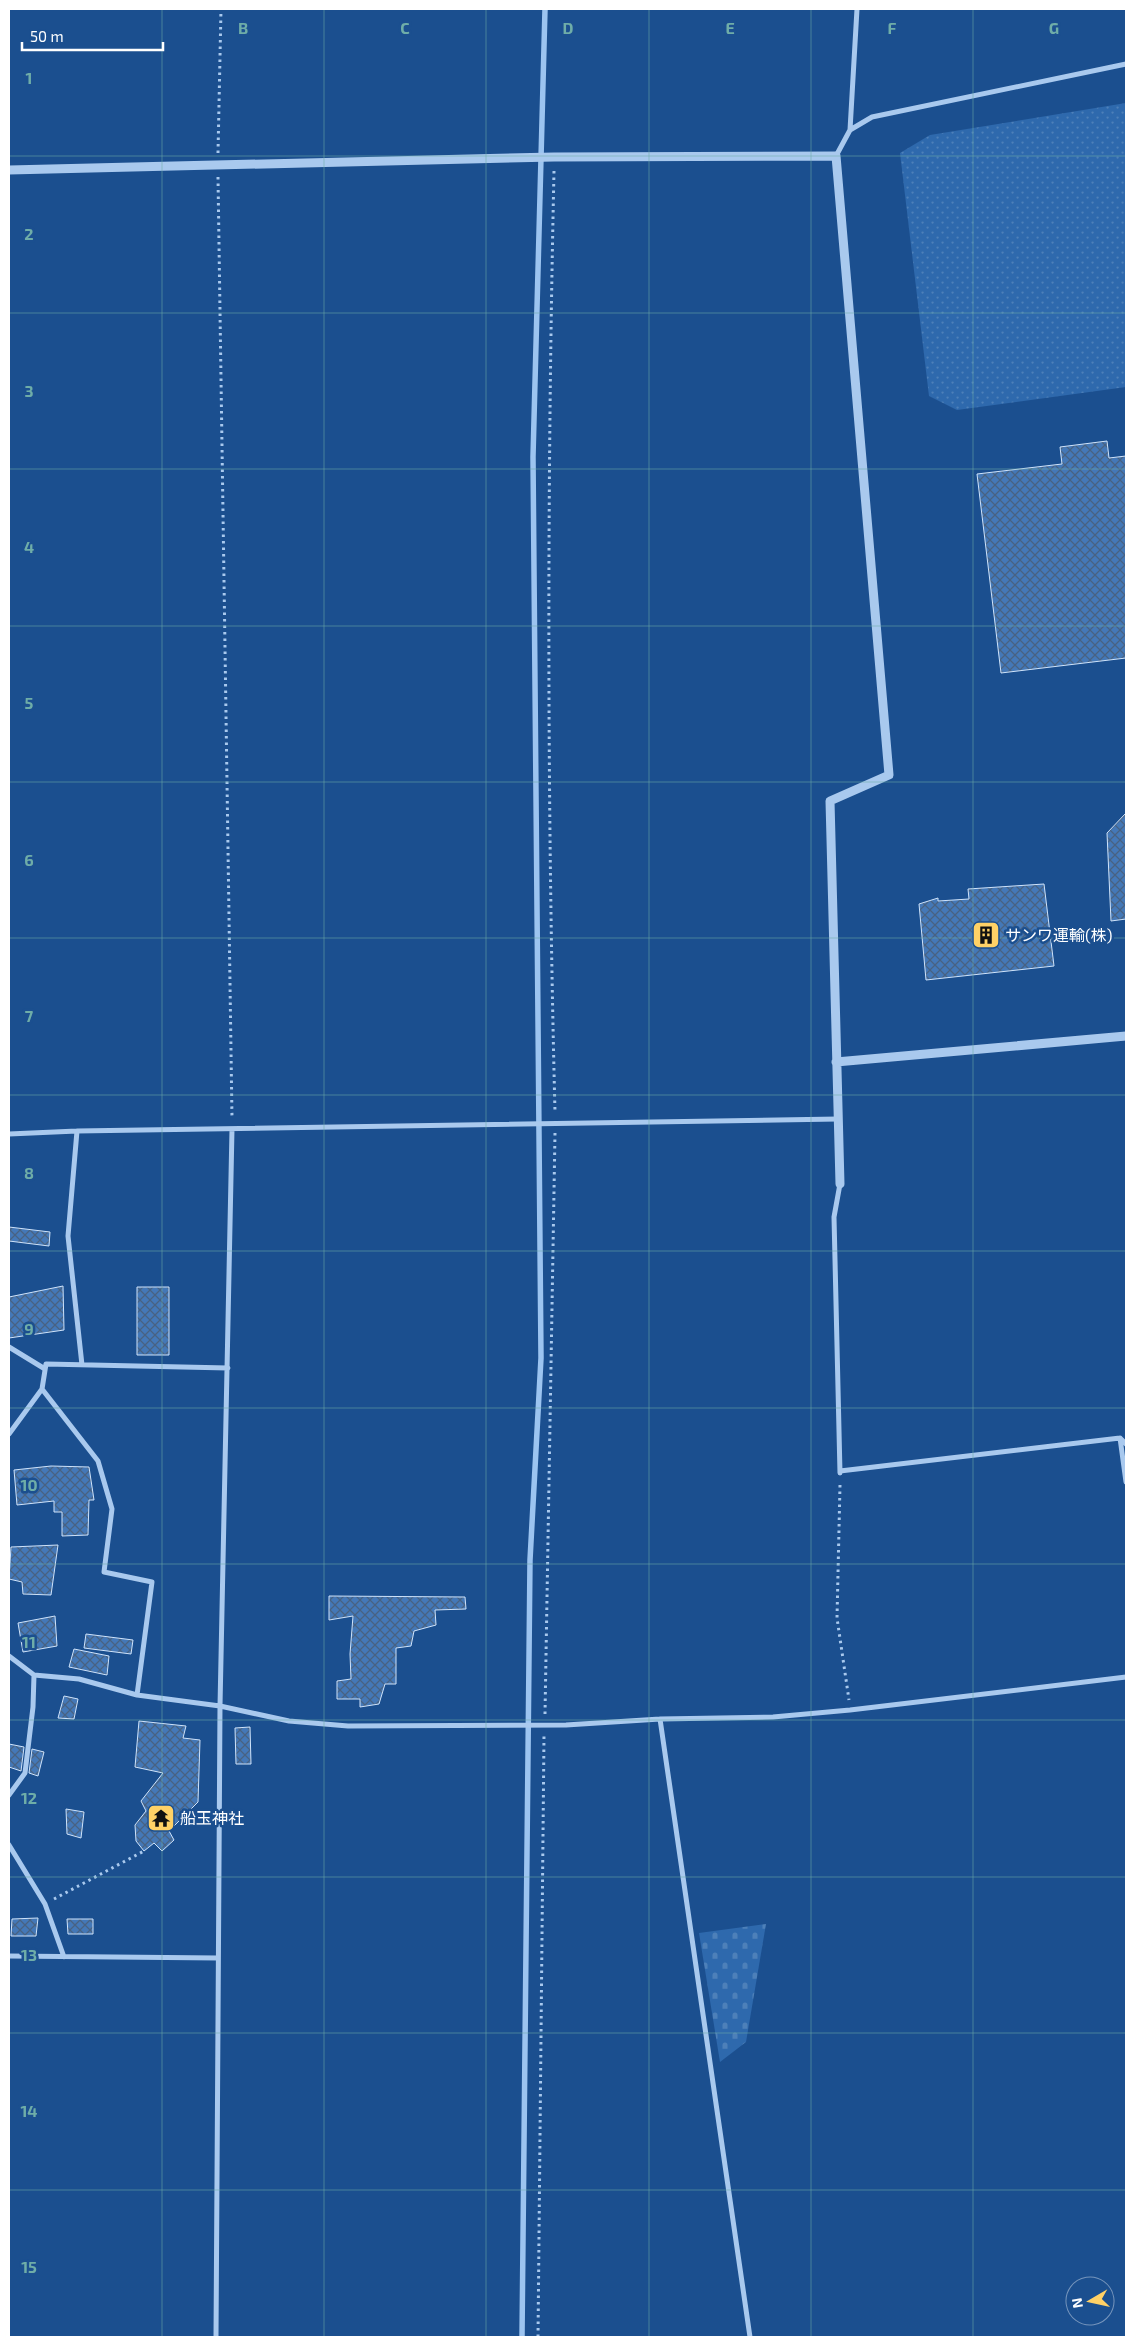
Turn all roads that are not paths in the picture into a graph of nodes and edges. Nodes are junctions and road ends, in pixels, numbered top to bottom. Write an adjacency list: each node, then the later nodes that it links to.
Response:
1 (857, 9): 3 (street)
2 (1126, 64): 3 (street)
3 (850, 130): 4 (street)
4 (836, 156): 5 (street); 7 (street)
5 (9, 170)
6 (1126, 1036): 7 (street)
7 (836, 1062): 8 (street)
8 (838, 1119): 9 (street); 12 (street)
9 (232, 1129): 10 (street); 15 (street)
10 (77, 1131): 11 (street); 14 (street)
11 (9, 1134)
12 (840, 1184): 19 (street)
13 (9, 1347): 16 (street)
14 (82, 1365): 15 (street); 16 (street)
15 (228, 1368): 26 (street)
16 (45, 1369): 17 (street)
17 (42, 1389): 18 (street); 25 (street)
18 (9, 1434)
19 (1120, 1438): 20 (street); 21 (street)
20 (1126, 1444)
21 (1126, 1482)
22 (9, 1656): 23 (street)
23 (34, 1675): 25 (street); 28 (street)
24 (1126, 1677): 27 (street)
25 (137, 1695): 26 (street)
26 (220, 1706): 27 (street); 32 (street)
27 (660, 1719): 34 (street)
28 (9, 1795)
29 (9, 1846): 31 (street)
30 (9, 1956): 31 (street)
31 (64, 1957): 32 (street)
32 (218, 1958): 33 (street)
33 (216, 2337)
34 (750, 2337)

